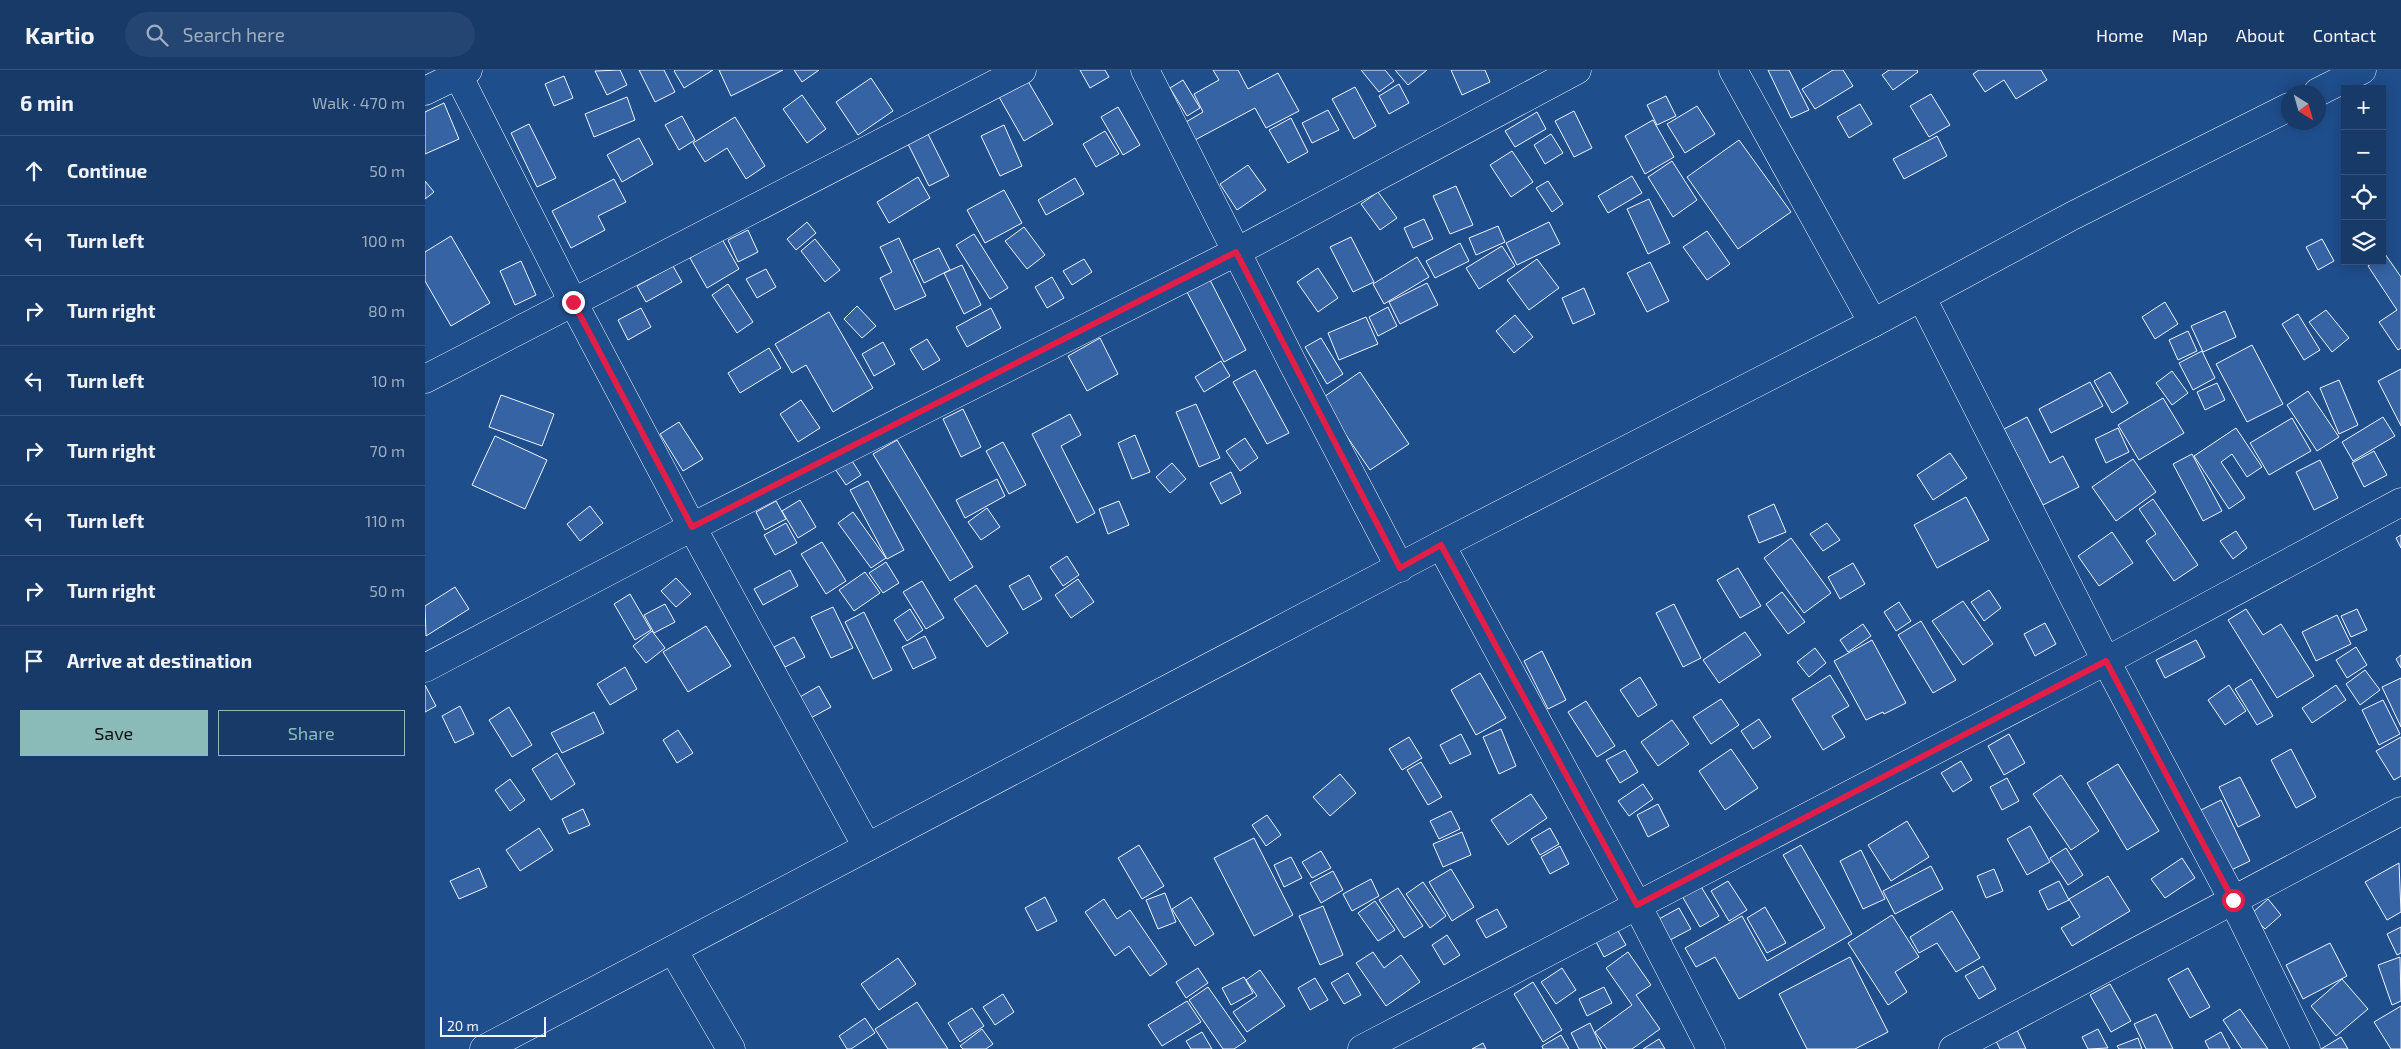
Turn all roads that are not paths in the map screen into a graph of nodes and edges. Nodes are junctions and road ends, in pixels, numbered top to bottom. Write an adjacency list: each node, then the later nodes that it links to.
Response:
1 (1022, 70): 12 (street)
2 (1145, 70): 10 (street)
3 (1577, 70): 10 (street)
4 (1733, 70): 13 (street)
5 (463, 72): 8 (street); 12 (street)
6 (2347, 73): 7 (street)
7 (2326, 87)
8 (425, 92)
9 (2281, 111): 11 (street)
10 (1236, 252): 16 (street); 18 (street)
11 (1921, 298): 13 (street); 19 (street)
12 (573, 302): 14 (street); 16 (street)
13 (1873, 323): 17 (street)
14 (425, 379)
15 (2401, 502): 19 (street)
16 (692, 527): 20 (street); 22 (street)
17 (1441, 545): 18 (street); 24 (street)
18 (1400, 568): 22 (street)
19 (2106, 661): 23 (street); 24 (street)
20 (425, 668)
21 (2401, 812): 23 (street)
22 (867, 847): 25 (street)
23 (2233, 900): 30 (street); 31 (street)
24 (1637, 905): 28 (street); 29 (street)
25 (673, 950): 26 (street); 27 (street)
26 (484, 1049)
27 (731, 1049)
28 (1362, 1049)
29 (1711, 1049)
30 (1953, 1049)
31 (2306, 1049)

